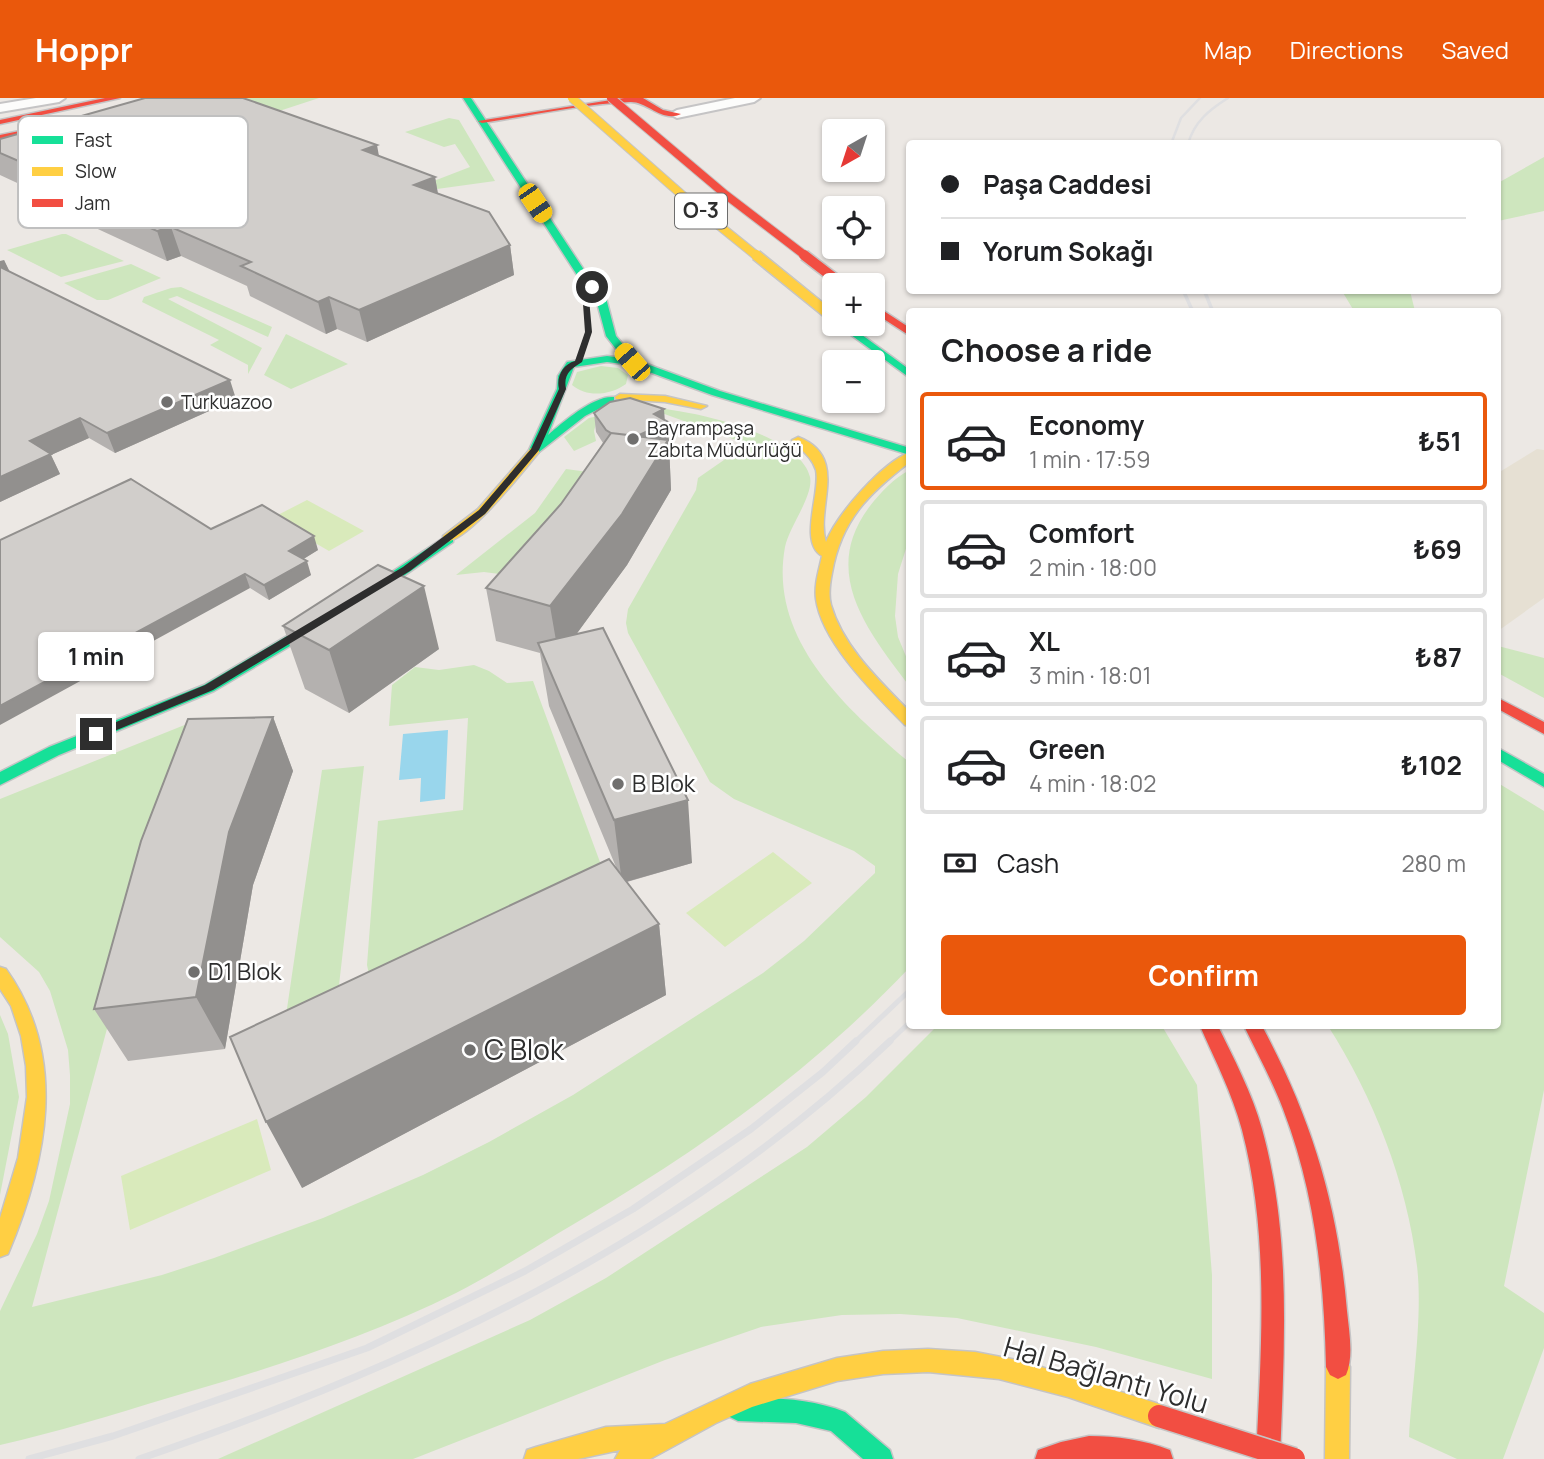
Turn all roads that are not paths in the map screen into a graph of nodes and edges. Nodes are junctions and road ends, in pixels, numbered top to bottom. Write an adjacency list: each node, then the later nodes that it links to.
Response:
1 (59, 98): 12 (street)
2 (85, 98): 12 (main road)
3 (116, 98): 12 (main road)
4 (572, 98): 22 (main road, O-3, bridge)
5 (605, 98): 11 (main road)
6 (611, 98): 20 (main road, O-3, bridge)
7 (636, 98): 11 (main road); 13 (main road)
8 (653, 98): 13 (main road)
9 (754, 98): 13 (street)
10 (468, 100): 11 (main road); 14 (main road)
11 (519, 114): 14 (main road); 16 (main road)
12 (5, 116)
13 (683, 118)
14 (481, 119): 16 (main road)
15 (18, 134): 17 (main road)
16 (490, 136): 21 (main road)
17 (0, 137)
18 (18, 143): 19 (main road)
19 (0, 148)
20 (828, 273)
21 (583, 278): 24 (main road); 29 (main road)
22 (822, 308)
23 (885, 315): 25 (main road)
24 (589, 318)
25 (906, 330)
26 (858, 336): 30 (main road)
27 (584, 345): 28 (main road)
28 (578, 362): 29 (main road); 31 (main road)
29 (635, 363): 32 (main road); 36 (main road)
30 (906, 372)
31 (572, 394): 32 (main road); 35 (main road)
32 (615, 398): 33 (main road); 35 (main road)
33 (754, 422)
34 (781, 432): 38 (main road)
35 (535, 450): 42 (main road)
36 (906, 453)
37 (906, 457): 38 (main road)
38 (827, 556): 40 (main road)
39 (1501, 705): 41 (main road)
40 (906, 717)
41 (1544, 729)
42 (54, 751): 44 (main road); 45 (main road)
43 (1501, 755): 46 (main road)
44 (0, 768)
45 (0, 779)
46 (1544, 781)
47 (0, 974): 50 (main road)
48 (1210, 1029): 59 (main road)
49 (1255, 1029): 61 (main road)
50 (0, 1247)
51 (719, 1408): 52 (main road, Hal Bağlantı Yolu); 57 (main road); 60 (main road, Hal Bağlantı Yolu, bridge)
52 (663, 1434): 54 (main road); 55 (main road, Hal Bağlantı Yolu); 56 (main road)
53 (1157, 1458): 58 (main road)
54 (537, 1459)
55 (626, 1459)
56 (645, 1459)
57 (881, 1459)
58 (1047, 1459)
59 (1268, 1459)
60 (1294, 1459)
61 (1337, 1459)

